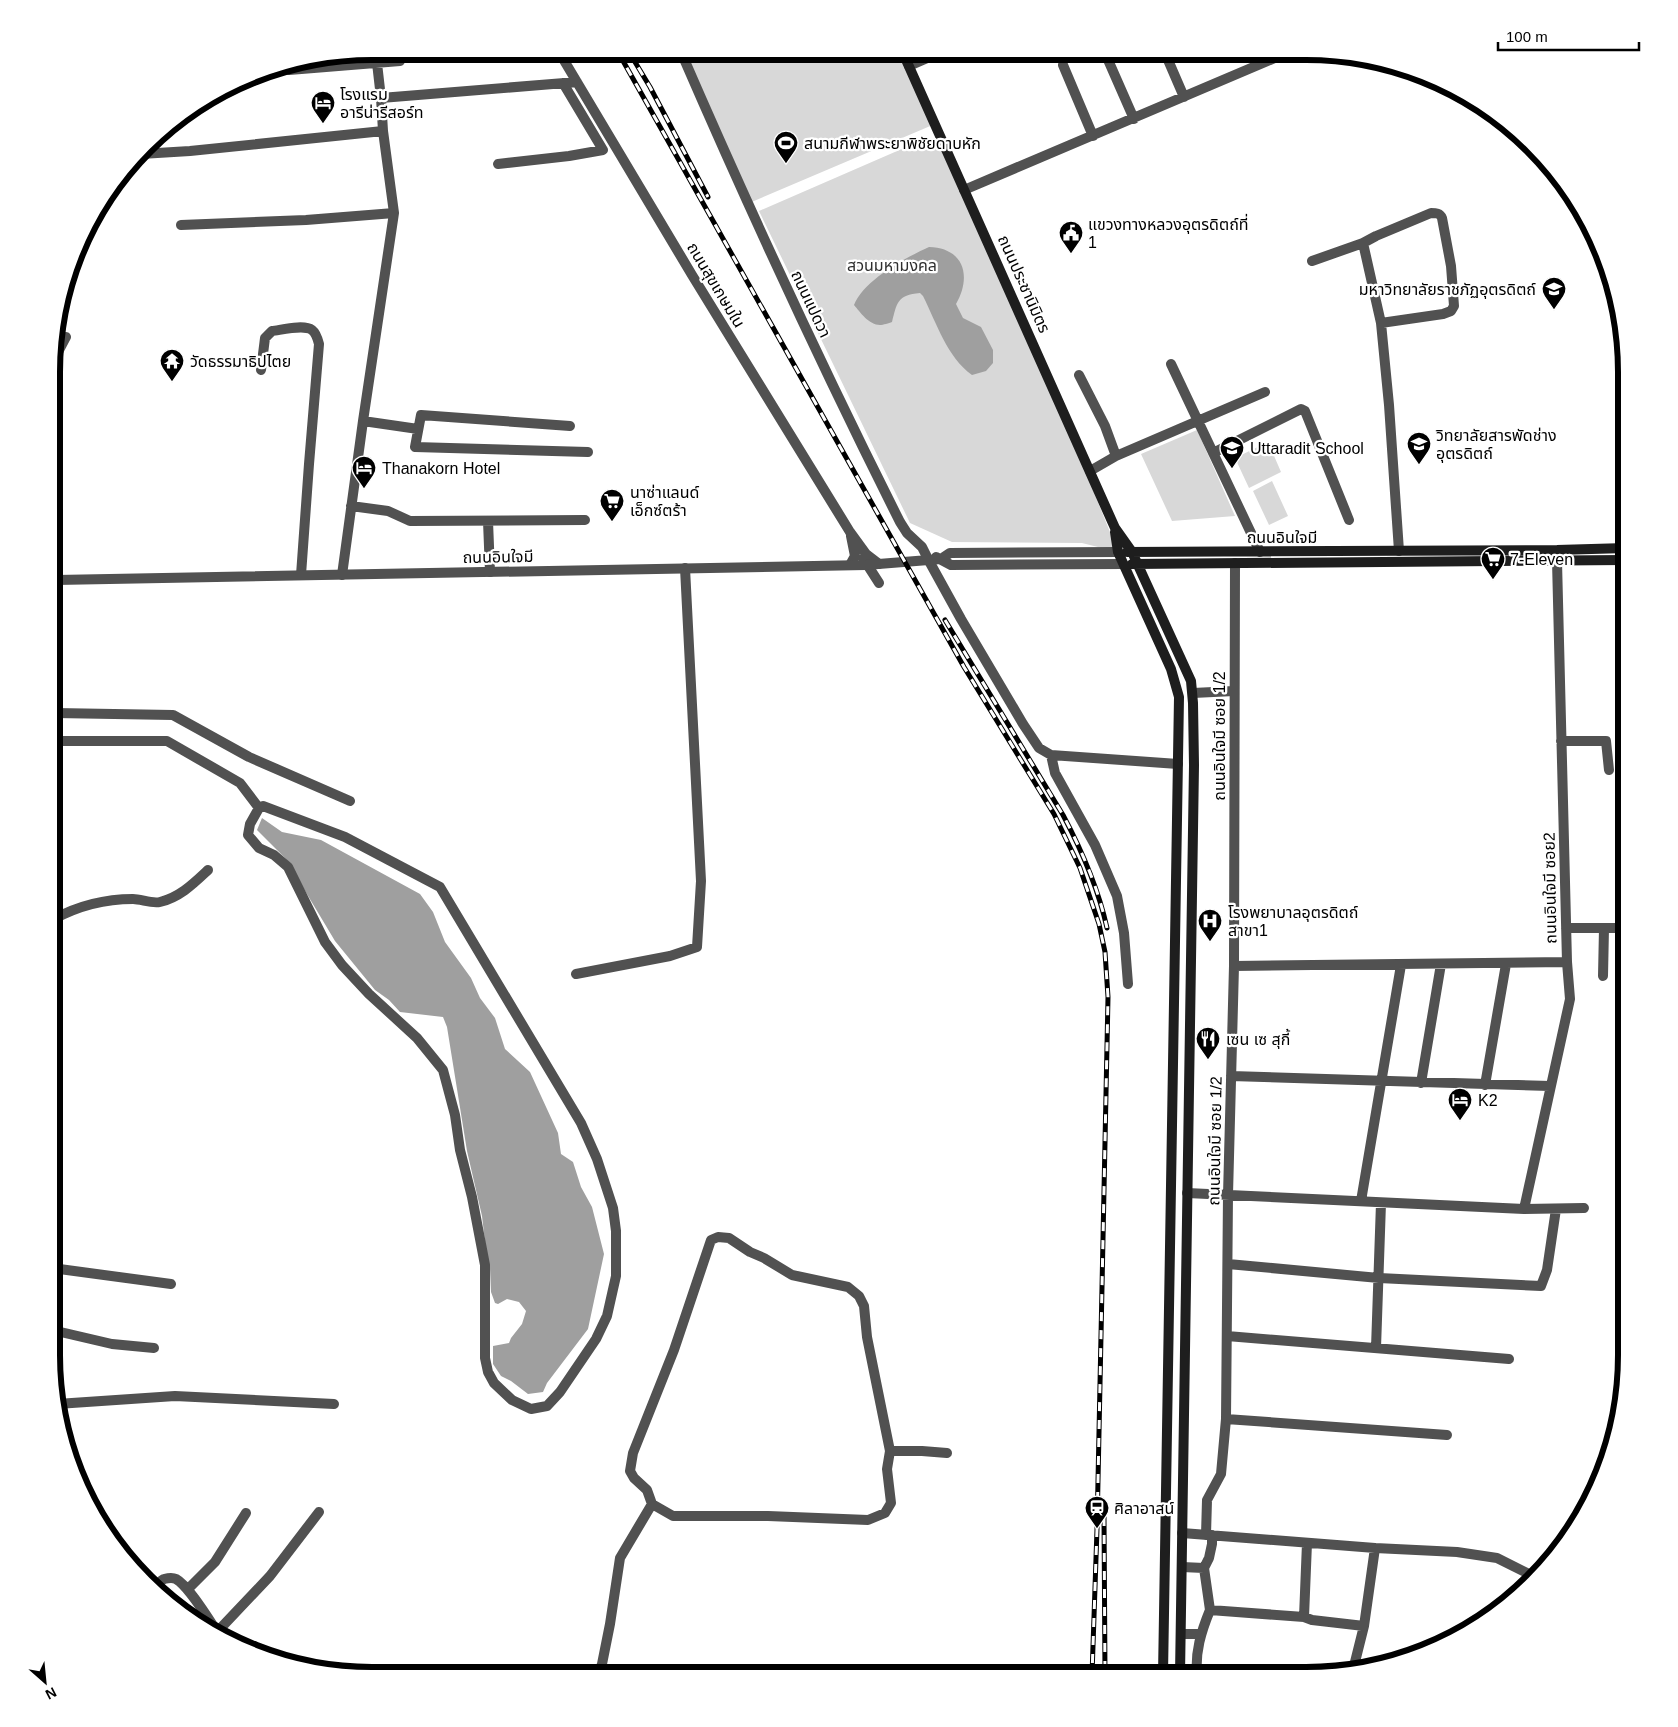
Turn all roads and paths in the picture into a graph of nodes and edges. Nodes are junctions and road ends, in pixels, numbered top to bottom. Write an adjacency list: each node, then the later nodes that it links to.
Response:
1 (564, 60): 13 (street, ถนนสุขเกษมใน)
2 (685, 60): 48 (street, ถนนแปดวา)
3 (906, 60): 11 (main road, ถนนประชานิมิตร)
4 (923, 60): 11 (street)
5 (1108, 60): 17 (street)
6 (1168, 60): 15 (street)
7 (1260, 60): 15 (street)
8 (400, 61): 9 (street)
9 (377, 63): 12 (street); 16 (street)
10 (1063, 65): 19 (street)
11 (909, 66): 22 (main road, ถนนประชานิมิตร)
12 (298, 69)
13 (577, 82): 14 (street); 47 (street, ถนนสุขเกษมใน)
14 (563, 83): 16 (street); 21 (street)
15 (1184, 97): 17 (street)
16 (381, 98): 18 (street)
17 (1134, 119): 19 (street)
18 (383, 131): 20 (street); 23 (street)
19 (1093, 136): 22 (street)
20 (149, 154)
21 (498, 164)
22 (964, 190): 41 (main road, ถนนประชานิมิตร)
23 (394, 213): 24 (street); 34 (street)
24 (181, 225)
25 (1364, 243): 26 (street); 27 (street); 27 (street)
26 (1312, 261)
27 (1381, 323): 51 (street)
28 (66, 337): 29 (street)
29 (62, 345)
30 (1170, 364): 35 (street)
31 (261, 370): 70 (street)
32 (1079, 375): 40 (street)
33 (1265, 392): 35 (street)
34 (363, 421): 37 (street); 42 (street)
35 (1198, 422): 39 (street); 40 (street)
36 (570, 426): 37 (street)
37 (418, 428): 38 (street)
38 (588, 452)
39 (1213, 453): 44 (street); 54 (street)
40 (1116, 456): 41 (street)
41 (1090, 471): 46 (main road, ถนนประชานิมิตร)
42 (351, 506): 45 (street); 71 (street)
43 (585, 520): 45 (street)
44 (1349, 520)
45 (488, 521): 69 (street)
46 (1115, 528): 52 (main road, ถนนประชานิมิตร); 53 (main road, ถนนประชานิมิตร)
47 (850, 532): 63 (street, ถนนสุขเกษมใน); 66 (street, ถนนสุขเกษมใน); 67 (street, ถนนสุขเกษมใน)
48 (919, 544): 55 (street); 57 (street, ถนนแปดวา); 59 (street)
49 (1618, 548): 50 (main road, ถนนอินใจมี)
50 (1556, 550): 51 (main road, ถนนอินใจมี); 58 (main road)
51 (1399, 551): 54 (main road, ถนนอินใจมี); 60 (main road)
52 (1118, 552): 53 (main road, ถนนอินใจมี); 55 (street, ถนนอินใจมี); 64 (main road, ถนนประชานิมิตร)
53 (1132, 552): 54 (main road, ถนนอินใจมี); 65 (main road, ถนนประชานิมิตร)
54 (1260, 552): 62 (main road)
55 (941, 559): 57 (street, ถนนอินใจมี); 64 (street, ถนนอินใจมี)
56 (1618, 560): 58 (main road, ถนนอินใจมี)
57 (929, 561): 59 (street, ถนนอินใจมี); 79 (street, ถนนแปดวา)
58 (1557, 561): 60 (main road, ถนนอินใจมี); 78 (street, ถนนอินใจมี ซอย2)
59 (912, 562): 63 (street, ถนนอินใจมี)
60 (1399, 562): 62 (main road, ถนนอินใจมี)
61 (1235, 563): 62 (main road, ถนนอินใจมี); 65 (main road, ถนนอินใจมี); 74 (street, ถนนอินใจมี ซอย 1/2)
62 (1260, 563)
63 (879, 564): 67 (street, ถนนอินใจมี)
64 (1123, 564): 65 (main road, ถนนอินใจมี); 80 (main road, ถนนประชานิมิตร)
65 (1137, 564): 75 (main road, ถนนประชานิมิตร)
66 (850, 565): 67 (street, ถนนอินใจมี); 68 (street, ถนนอินใจมี)
67 (866, 565): 73 (street, ถนนสุขเกษมใน)
68 (685, 568): 69 (street, ถนนอินใจมี); 94 (street)
69 (490, 572): 71 (street, ถนนอินใจมี)
70 (301, 575): 71 (street, ถนนอินใจมี); 72 (street, ถนนอินใจมี)
71 (342, 575)
72 (60, 580)
73 (880, 583)
74 (1234, 691): 75 (street); 93 (street, ถนนอินใจมี ซอย 1/2)
75 (1193, 693): 102 (main road, ถนนประชานิมิตร)
76 (60, 713): 82 (street)
77 (60, 740): 83 (street)
78 (1562, 741): 81 (street); 86 (street, ถนนอินใจมี ซอย2)
79 (1051, 756): 80 (street); 96 (street)
80 (1178, 764): 121 (main road, ถนนประชานิมิตร)
81 (1608, 770)
82 (350, 801)
83 (258, 808): 83 (street)
84 (208, 870): 85 (street)
85 (60, 916)
86 (1566, 928): 87 (street); 89 (street, ถนนอินใจมี ซอย2)
87 (1604, 928): 88 (street); 95 (street)
88 (1618, 928)
89 (1567, 962): 91 (street); 101 (street, ถนนอินใจมี ซอย2)
90 (1441, 964): 91 (street); 92 (street); 99 (street)
91 (1506, 964): 100 (street)
92 (1401, 965): 93 (street); 98 (street)
93 (1234, 966): 97 (street, ถนนอินใจมี ซอย 1/2)
94 (576, 974)
95 (1603, 976)
96 (1128, 984)
97 (1231, 1076): 98 (street); 103 (street, ถนนอินใจมี ซอย 1/2)
98 (1381, 1081): 99 (street); 104 (street)
99 (1421, 1083): 100 (street)
100 (1485, 1084): 101 (street)
101 (1550, 1086): 107 (street, ถนนอินใจมี ซอย2)
102 (1187, 1193): 103 (street); 122 (main road, ถนนประชานิมิตร)
103 (1228, 1195): 104 (street); 109 (street, ถนนอินใจมี ซอย 1/2)
104 (1361, 1202): 105 (street)
105 (1381, 1203): 107 (street); 111 (street)
106 (1584, 1208): 108 (street)
107 (1524, 1209): 108 (street)
108 (1556, 1209): 111 (street)
109 (1228, 1264): 111 (street); 114 (street, ถนนอินใจมี ซอย 1/2)
110 (60, 1269): 112 (street)
111 (1379, 1278): 116 (street)
112 (171, 1284)
113 (60, 1332): 115 (street)
114 (1227, 1336): 116 (street); 120 (street, ถนนอินใจมี ซอย 1/2)
115 (154, 1348)
116 (1376, 1348): 117 (street)
117 (1509, 1359)
118 (64, 1404): 119 (street)
119 (334, 1404)
120 (1226, 1419): 123 (street); 130 (street, ถนนอินใจมี ซอย 1/2)
121 (1167, 1422): 122 (main road); 147 (main road, ถนนประชานิมิตร)
122 (1184, 1422): 129 (main road, ถนนประชานิมิตร)
123 (1447, 1435)
124 (890, 1452): 125 (street); 126 (street); 126 (street)
125 (947, 1453)
126 (652, 1504): 146 (street)
127 (319, 1512): 142 (street)
128 (246, 1513): 137 (street)
129 (1182, 1533): 130 (street); 133 (main road, ถนนประชานิมิตร)
130 (1209, 1535): 131 (street); 134 (street, ถนนอินใจมี ซอย 1/2)
131 (1307, 1543): 132 (street); 139 (street)
132 (1375, 1548): 135 (street); 141 (street)
133 (1182, 1567): 134 (street); 143 (main road, ถนนประชานิมิตร)
134 (1204, 1568): 138 (street)
135 (1529, 1574)
136 (159, 1584): 137 (street)
137 (188, 1589): 140 (street)
138 (1210, 1610): 139 (street); 144 (street)
139 (1304, 1617): 141 (street)
140 (210, 1622)
141 (1364, 1626): 145 (street)
142 (223, 1629)
143 (1181, 1634): 144 (street); 148 (main road, ถนนประชานิมิตร)
144 (1201, 1634): 149 (street)
145 (1355, 1663)
146 (601, 1667)
147 (1163, 1667)
148 (1180, 1667)
149 (1196, 1667)

